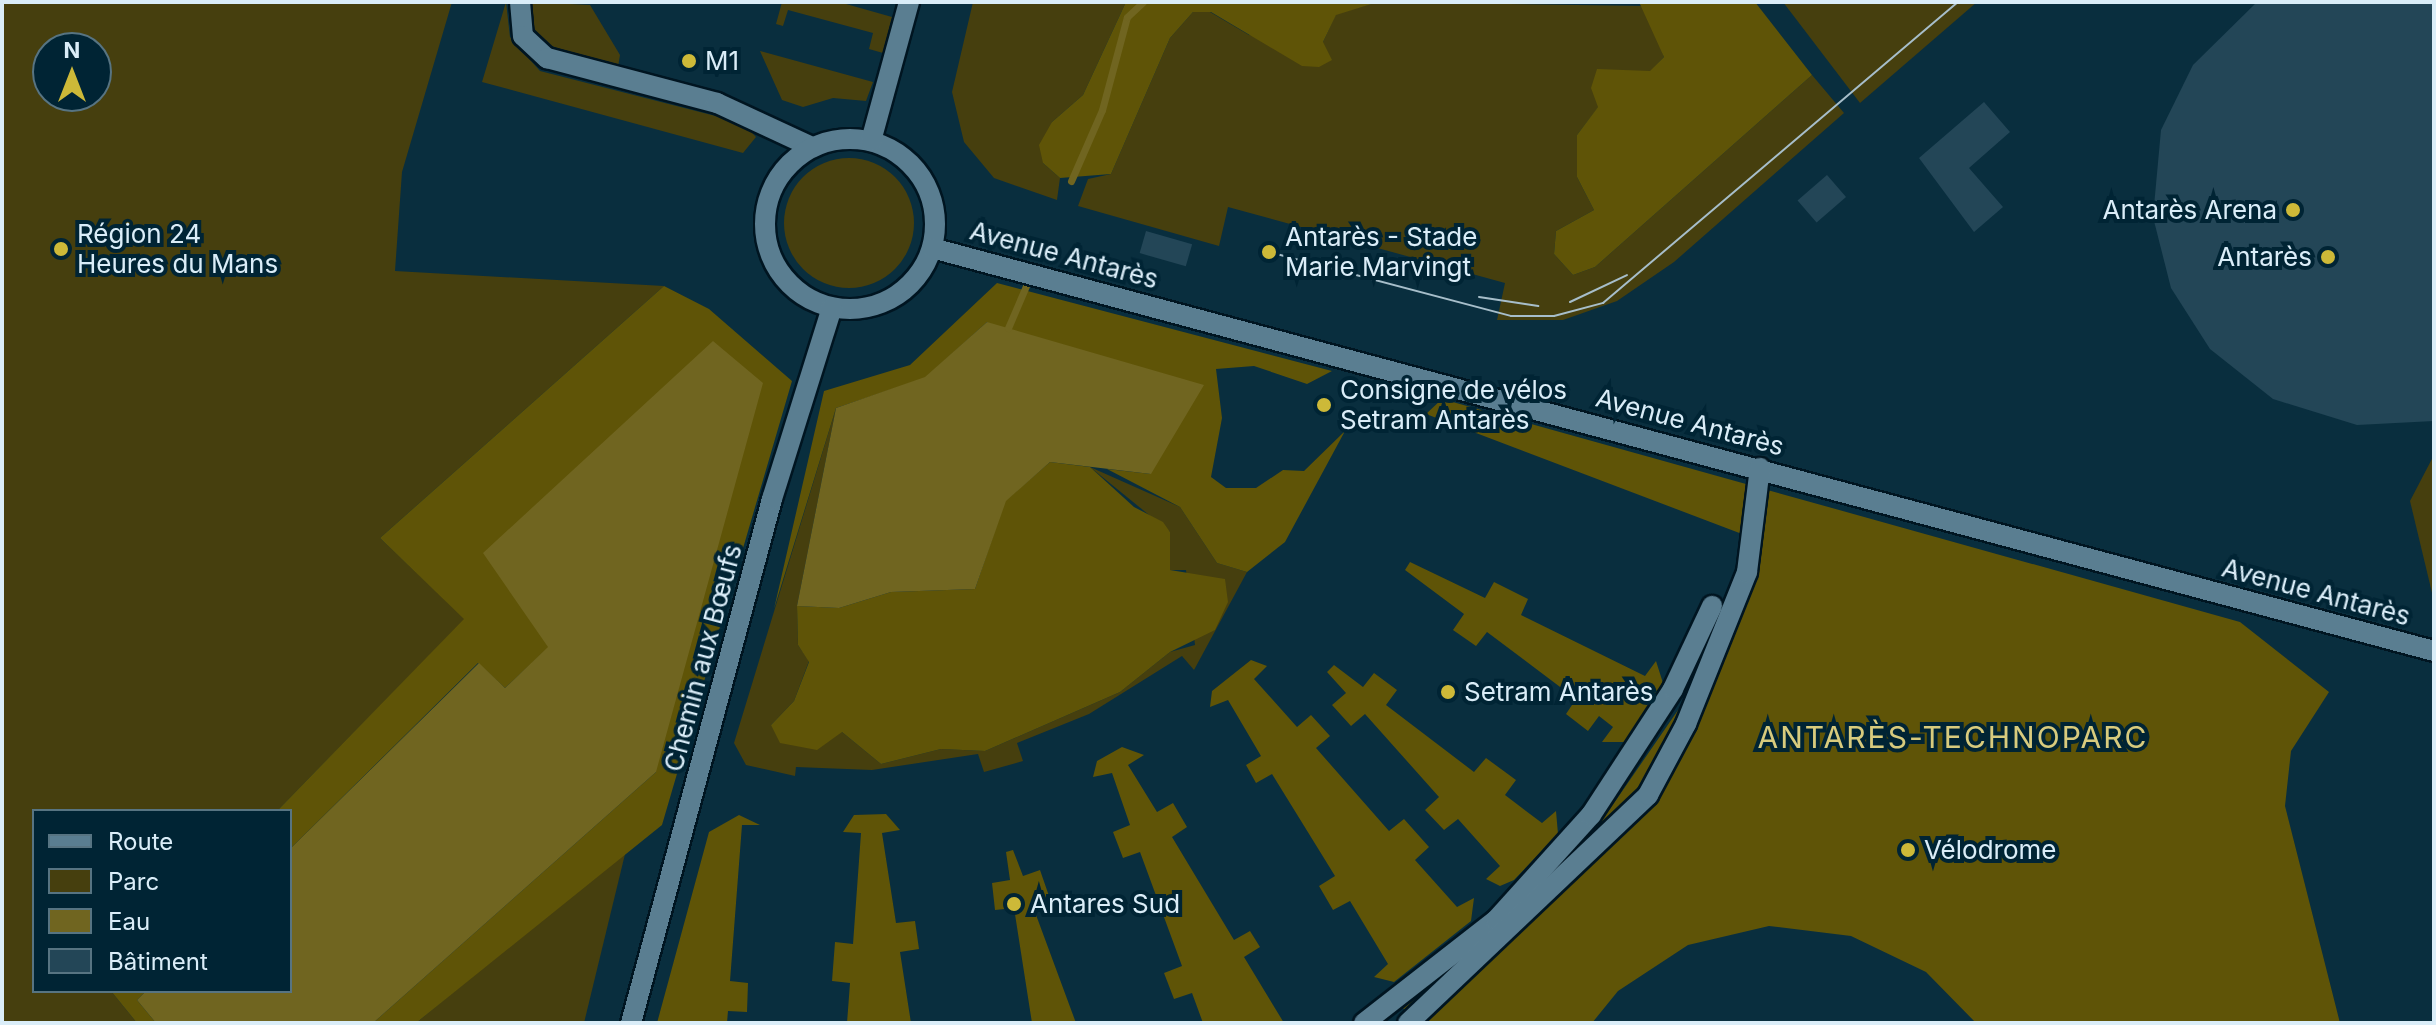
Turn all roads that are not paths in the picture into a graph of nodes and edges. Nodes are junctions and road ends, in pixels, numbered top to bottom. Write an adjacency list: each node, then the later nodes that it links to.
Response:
1 (520, 2): 4 (street)
2 (909, 2): 3 (street)
3 (871, 141): 4 (street); 5 (street)
4 (812, 147): 6 (street)
5 (932, 248): 6 (street); 7 (street, Avenue Antarès)
6 (832, 308): 10 (street, Chemin aux Bœufs)
7 (1760, 468): 9 (street, Avenue Antarès); 12 (street)
8 (1712, 606): 11 (street)
9 (2434, 651)
10 (631, 1023)
11 (1364, 1023)
12 (1408, 1023)

